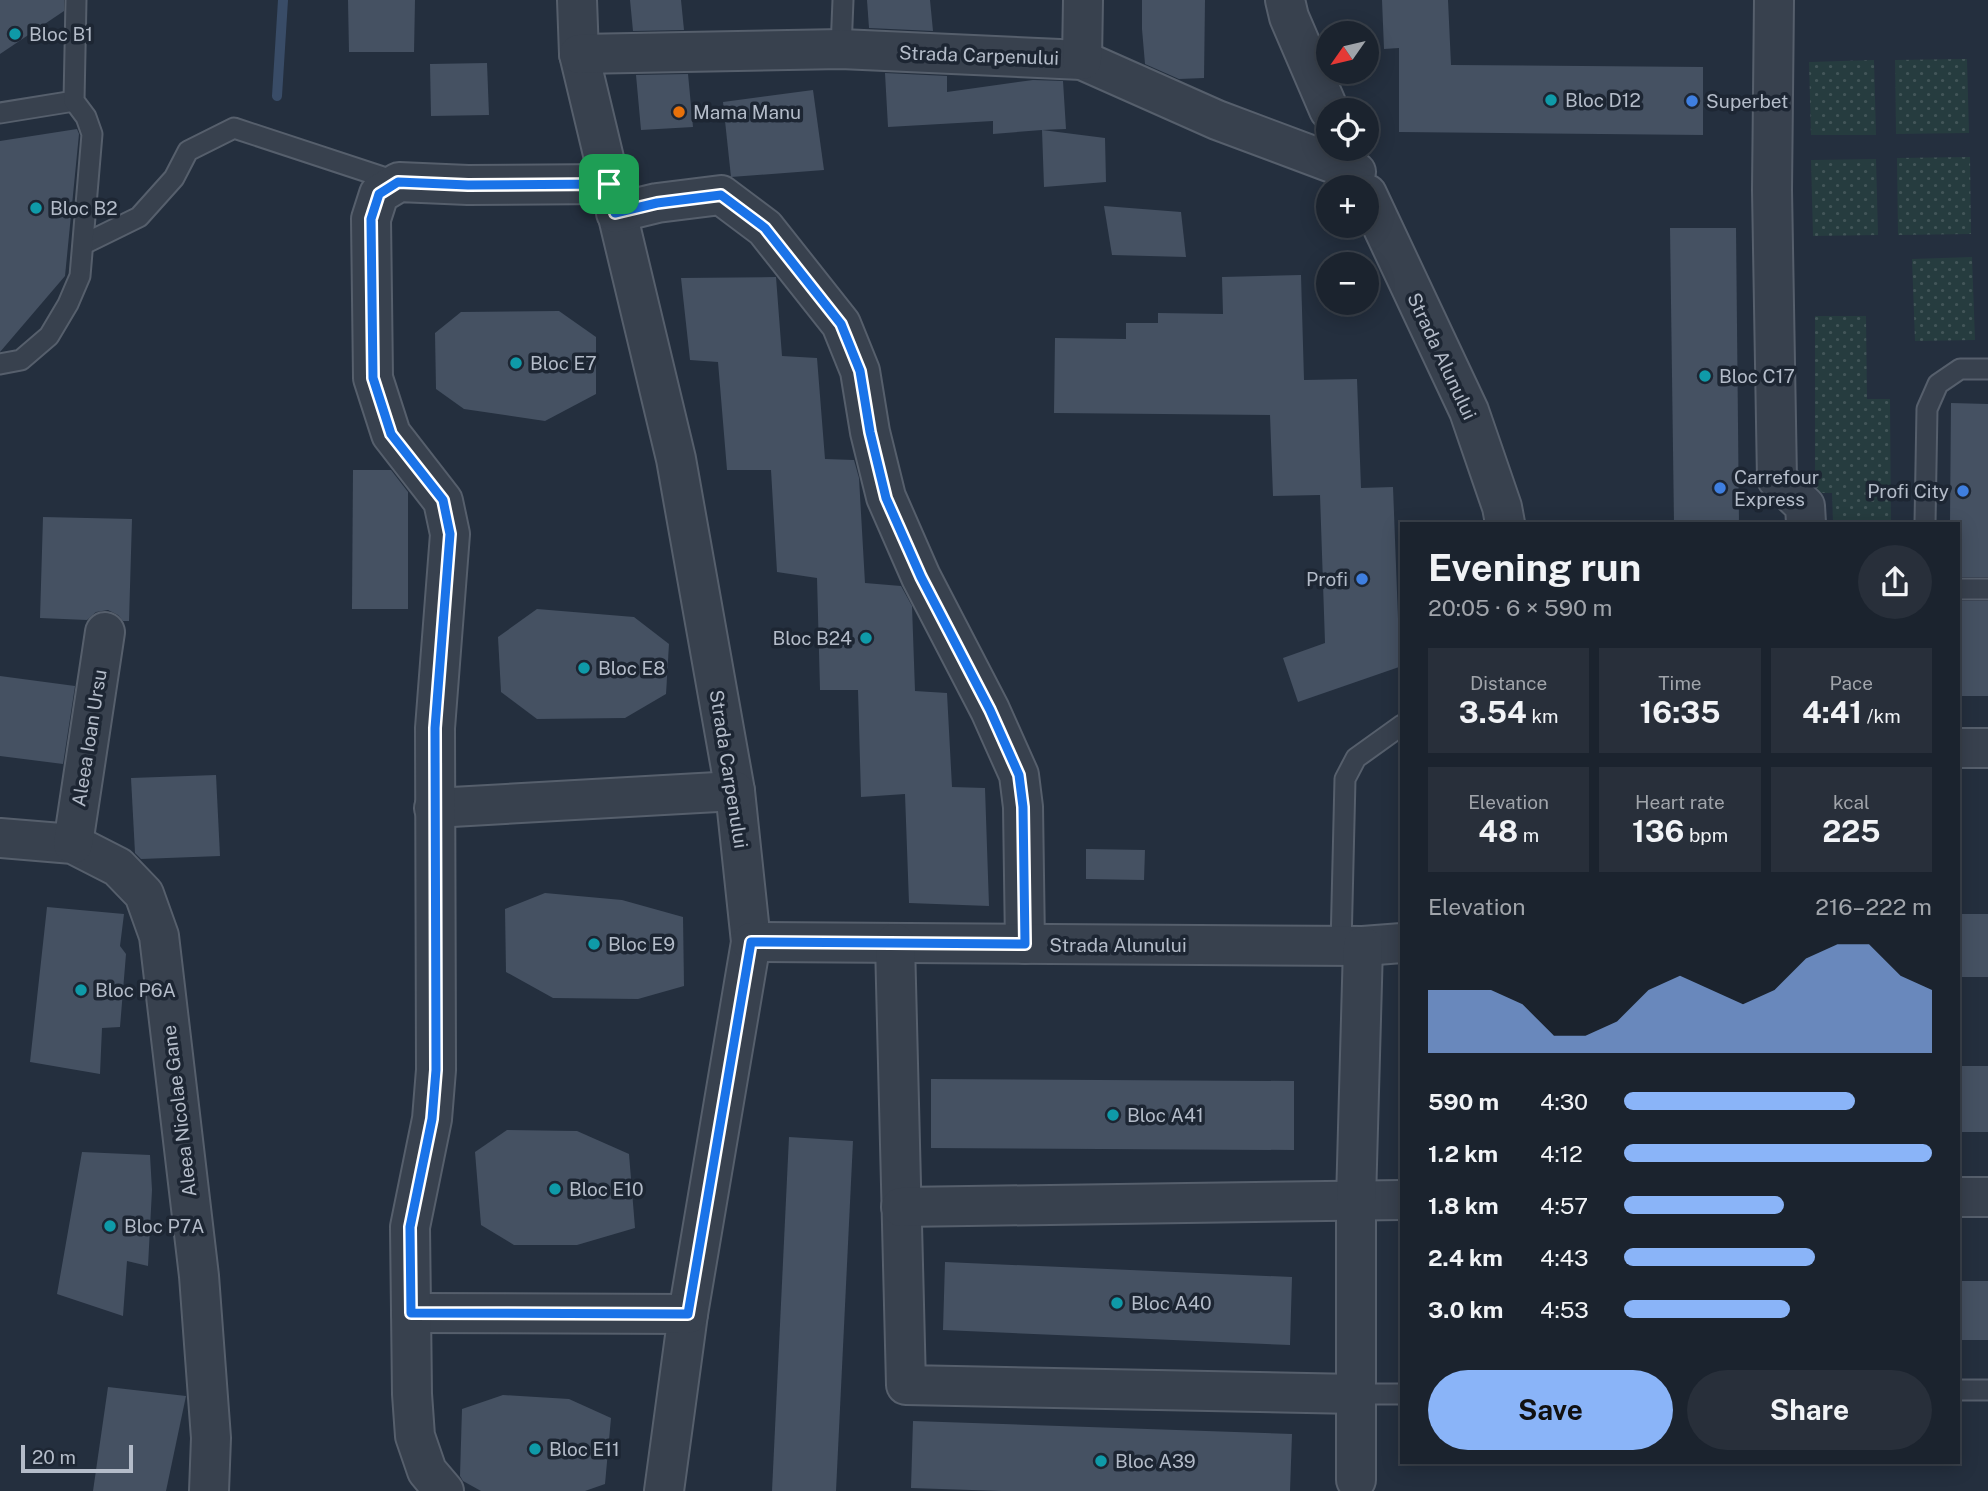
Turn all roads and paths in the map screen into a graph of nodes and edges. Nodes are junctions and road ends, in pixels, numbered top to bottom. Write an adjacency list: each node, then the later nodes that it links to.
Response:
1 (76, 0): 11 (lane)
2 (577, 0): 8 (street, Strada Carpenului)
3 (843, 0): 7 (lane)
4 (1083, 0): 9 (street)
5 (1285, 0): 10 (street)
6 (1774, 0): 21 (street)
7 (841, 49): 8 (street, Strada Carpenului); 9 (street, Strada Carpenului)
8 (579, 54): 15 (street, Strada Carpenului)
9 (1082, 60): 13 (street, Strada Carpenului)
10 (1324, 98)
11 (74, 101): 12 (lane); 17 (lane)
12 (0, 113)
13 (1355, 175)
14 (398, 182): 15 (street); 17 (lane); 30 (street)
15 (612, 199): 29 (street, Strada Carpenului); 36 (street)
16 (1379, 220): 20 (street, Strada Alunului)
17 (84, 244): 18 (lane)
18 (0, 364)
19 (1988, 369): 22 (lane)
20 (1505, 522)
21 (1806, 522)
22 (1926, 522)
23 (1960, 589): 24 (lane)
24 (1988, 589)
25 (105, 632): 32 (street, Aleea Ioan Ursu)
26 (1400, 726): 37 (lane)
27 (1960, 748): 28 (street)
28 (1988, 748)
29 (735, 791): 30 (street); 33 (street, Strada Carpenului)
30 (434, 808): 43 (street)
31 (0, 838): 32 (street, Aleea Nicolae Gane)
32 (73, 844): 50 (street, Aleea Nicolae Gane)
33 (751, 942): 34 (street, Strada Alunului); 44 (street, Strada Carpenului)
34 (894, 943): 36 (street, Strada Alunului); 42 (street)
35 (1400, 943): 37 (street, Strada Alunului)
36 (1025, 944): 37 (street, Strada Alunului)
37 (1352, 946): 41 (street)
38 (1960, 1197): 39 (street)
39 (1988, 1197)
40 (1400, 1200): 41 (street)
41 (1356, 1201): 42 (street); 47 (street)
42 (901, 1207): 47 (street)
43 (411, 1313): 44 (street); 51 (street)
44 (688, 1314): 52 (street, Strada Carpenului)
45 (1988, 1390): 46 (lane)
46 (1960, 1391)
47 (1356, 1394): 48 (lane); 49 (street)
48 (1400, 1394)
49 (1356, 1480)
50 (209, 1491)
51 (444, 1491)
52 (664, 1491)

